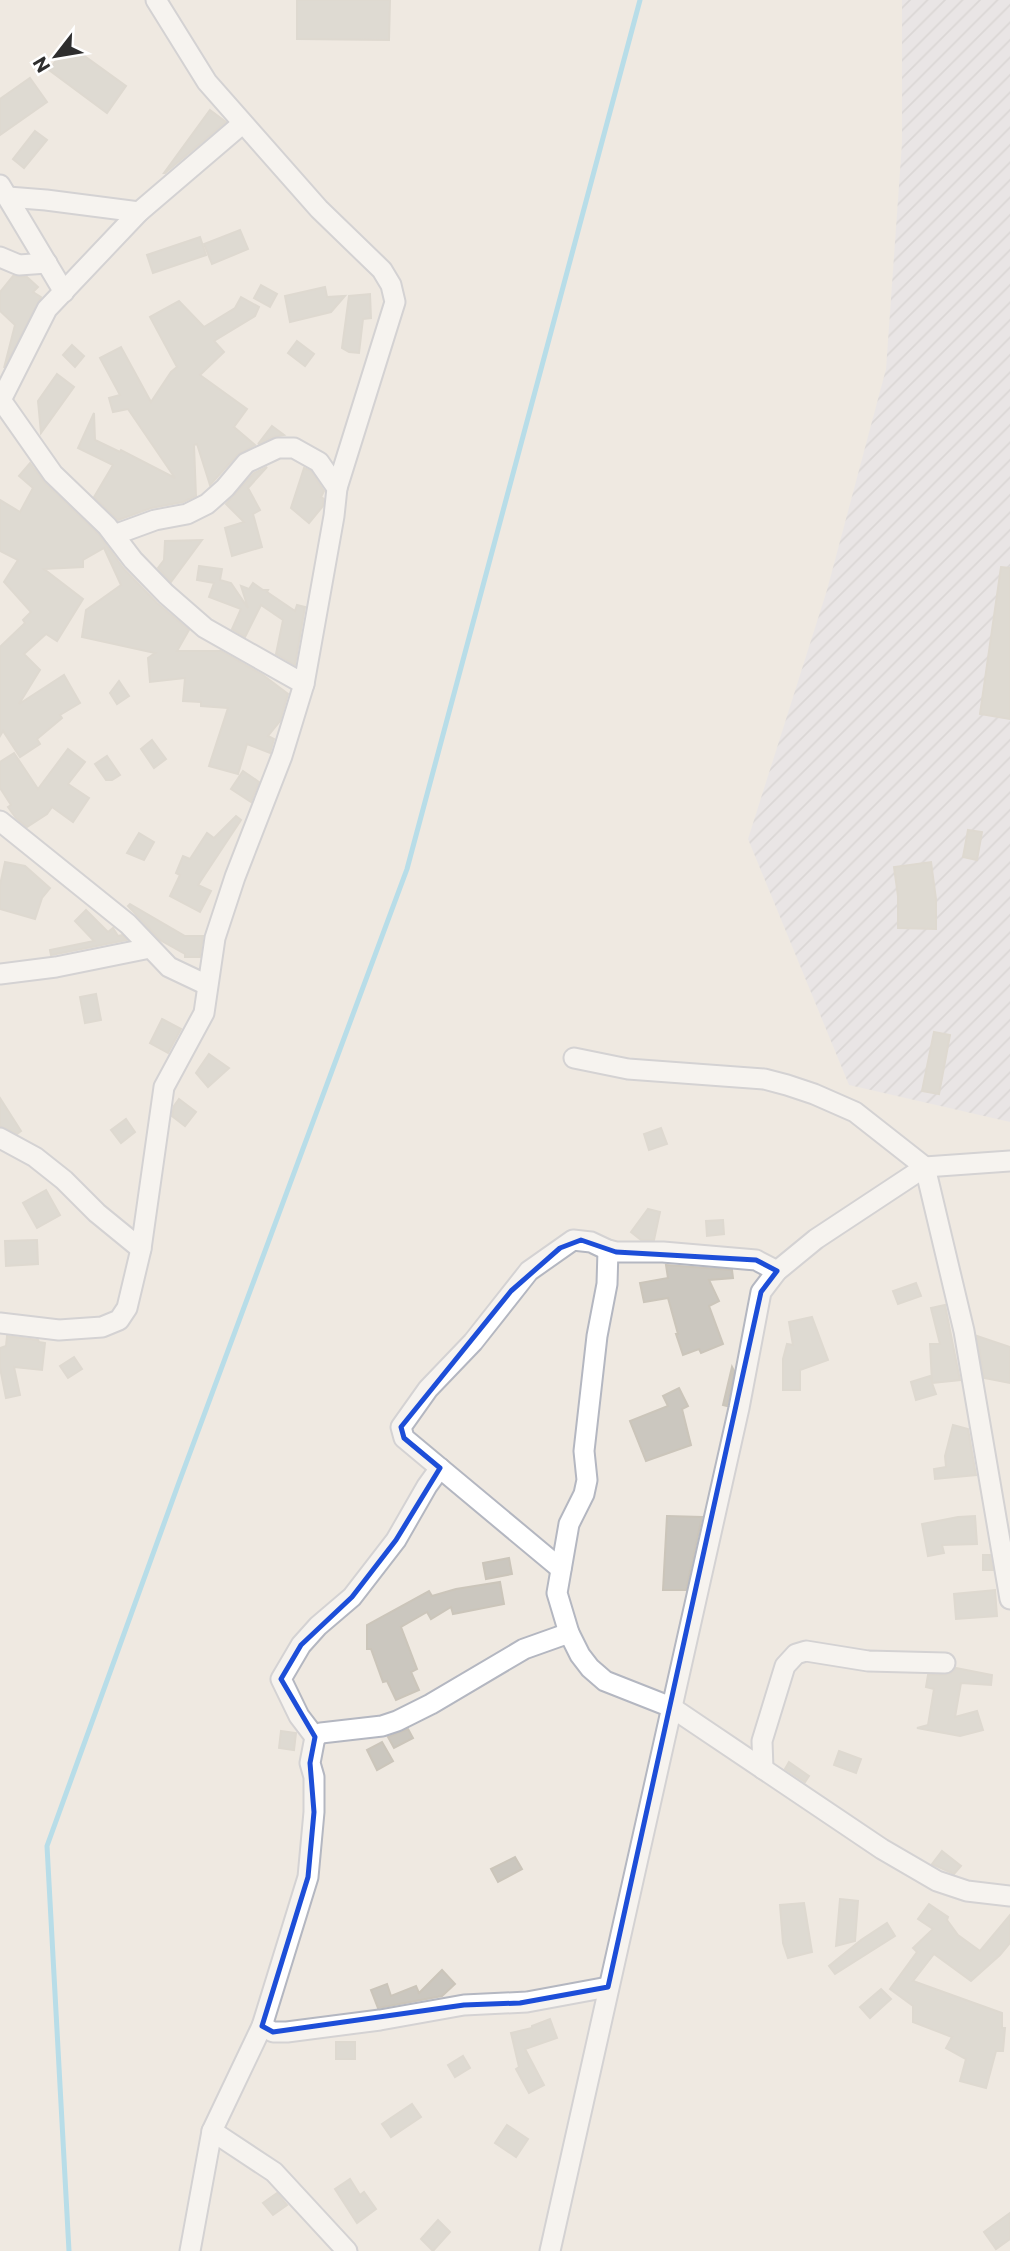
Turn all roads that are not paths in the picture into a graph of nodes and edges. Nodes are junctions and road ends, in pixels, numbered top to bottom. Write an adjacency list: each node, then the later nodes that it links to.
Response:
1 (156, 0): 2 (street)
2 (242, 124): 4 (street); 9 (street)
3 (4, 191): 4 (street); 6 (street)
4 (139, 212): 7 (street)
5 (0, 257): 6 (street)
6 (47, 263): 7 (street)
7 (64, 292): 8 (street)
8 (1, 401): 10 (street)
9 (337, 488): 10 (street); 11 (street)
10 (114, 535): 11 (street)
11 (304, 684): 15 (street)
12 (0, 821): 13 (street)
13 (150, 948): 14 (street); 15 (street)
14 (0, 974)
15 (206, 985): 20 (street)
16 (574, 1058): 19 (street)
17 (0, 1138): 20 (street)
18 (1008, 1163): 19 (street)
19 (925, 1167): 22 (street); 26 (street)
20 (141, 1249): 23 (street)
21 (608, 1250): 22 (street); 24 (street); 25 (street)
22 (777, 1271): 30 (street)
23 (0, 1323)
24 (440, 1468): 25 (street); 31 (street)
25 (562, 1569): 28 (street)
26 (1010, 1584): 27 (street)
27 (1010, 1599)
28 (569, 1633): 30 (street); 31 (street)
29 (945, 1663): 32 (street)
30 (671, 1707): 32 (street); 34 (street)
31 (315, 1737): 35 (street)
32 (763, 1769): 33 (street)
33 (1010, 1896)
34 (608, 1987): 35 (street); 39 (street)
35 (262, 2026): 36 (street)
36 (212, 2131): 37 (street); 38 (street)
37 (190, 2251)
38 (347, 2251)
39 (550, 2251)

